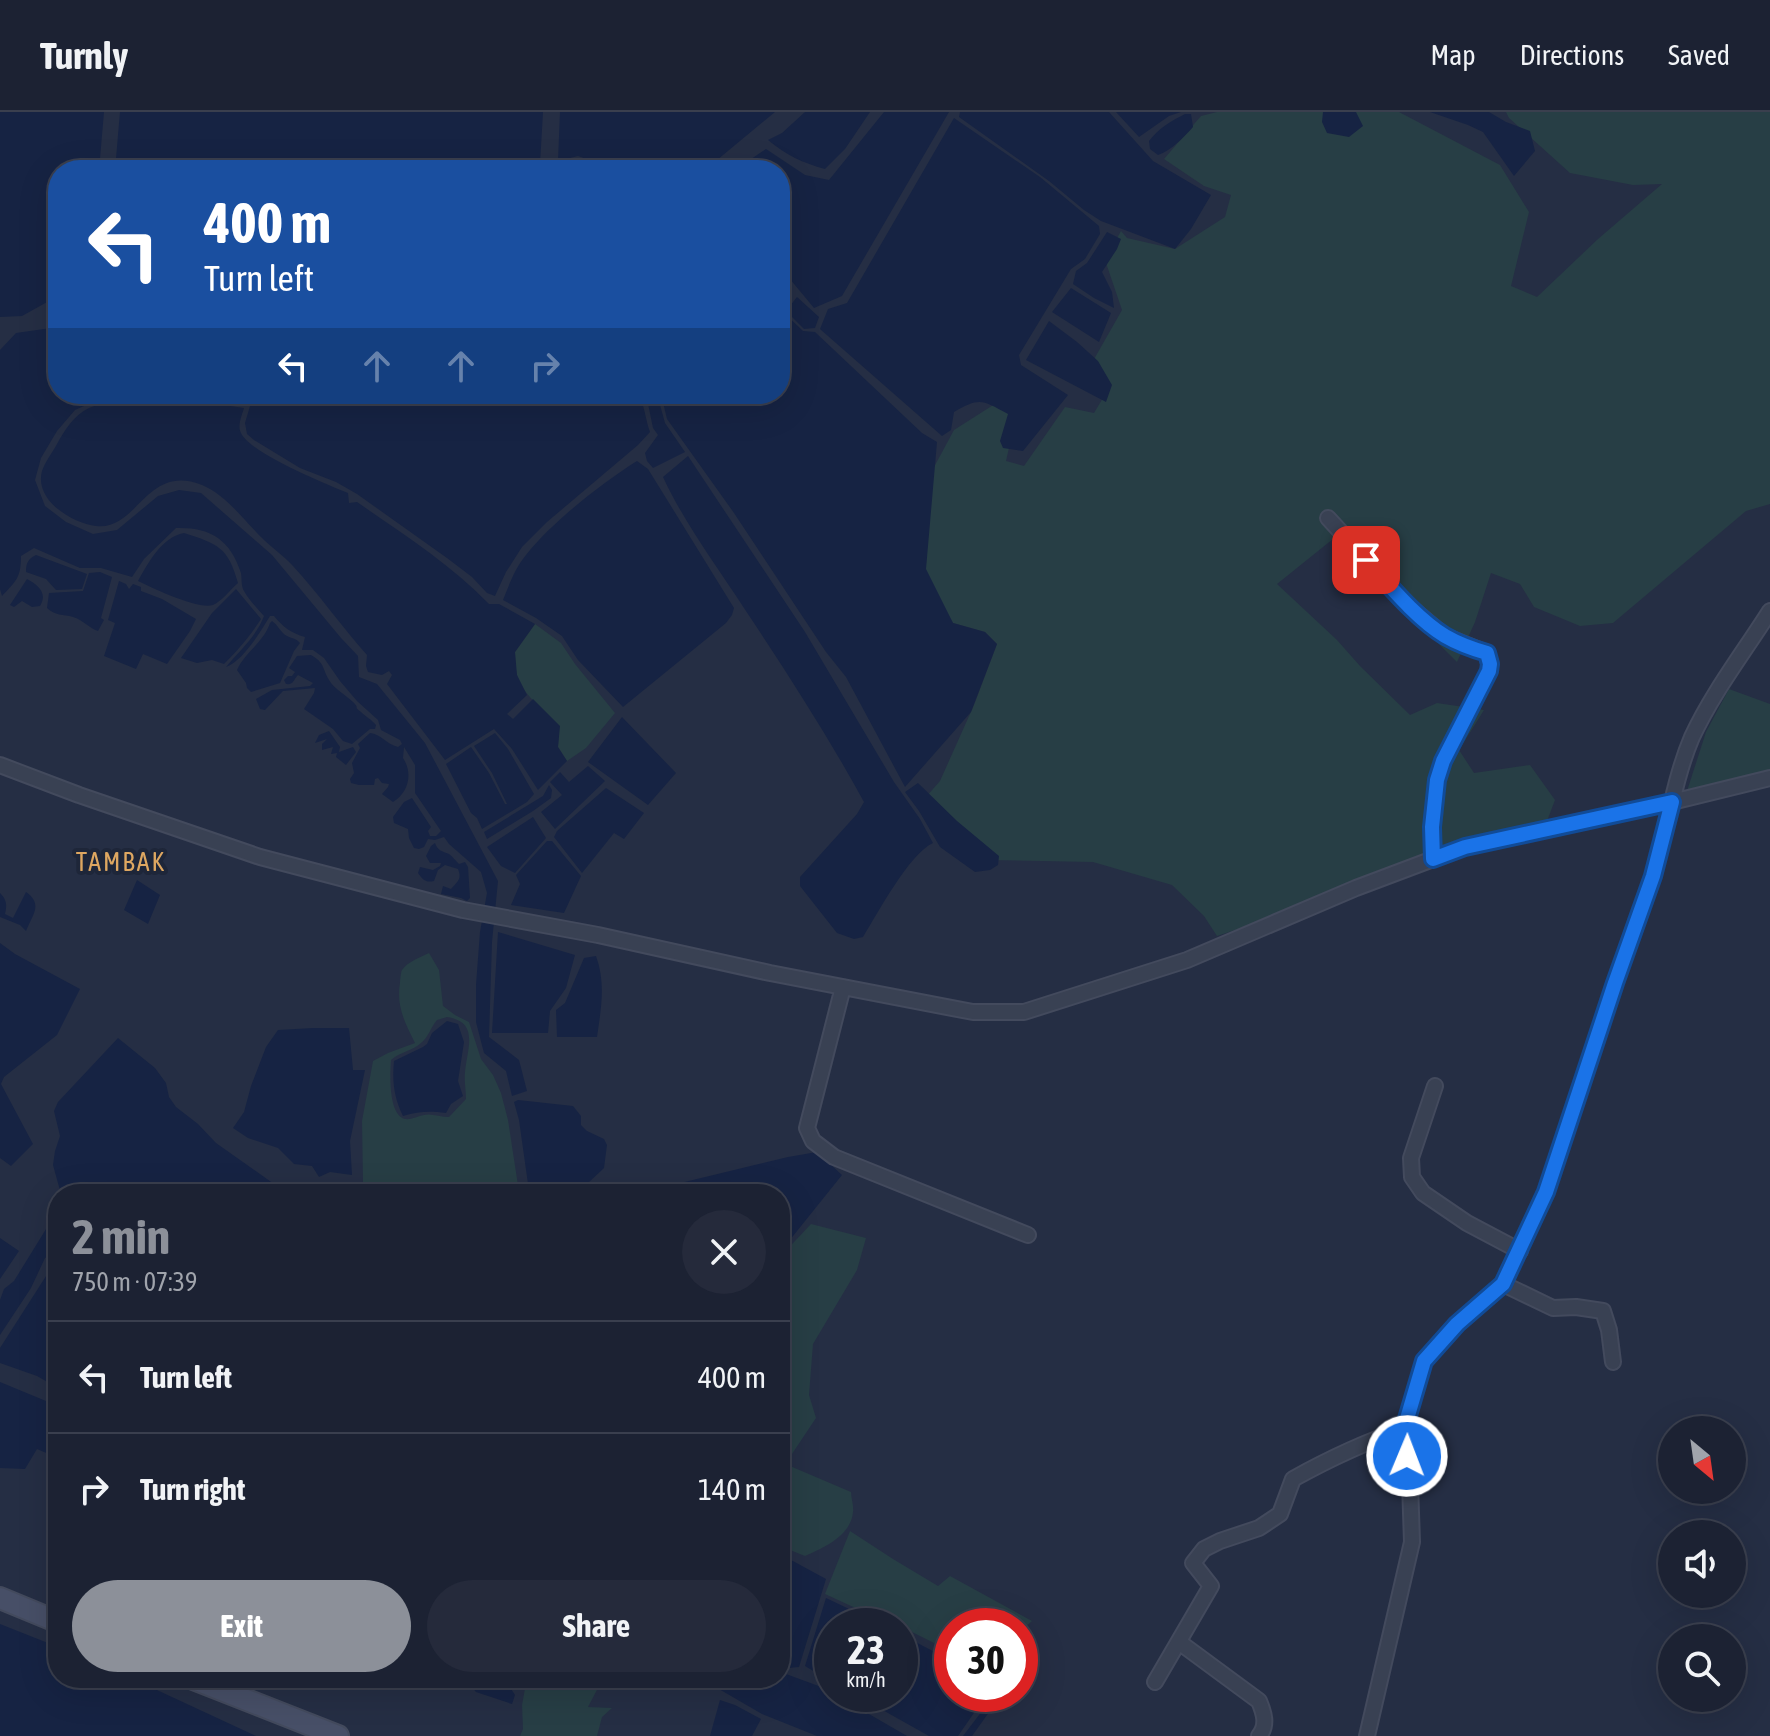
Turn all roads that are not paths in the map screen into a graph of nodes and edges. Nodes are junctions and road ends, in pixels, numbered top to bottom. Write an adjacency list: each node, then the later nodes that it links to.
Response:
1 (1328, 518): 6 (street)
2 (1770, 611): 5 (street)
3 (0, 765): 7 (street)
4 (1770, 778): 5 (street)
5 (1672, 802): 6 (street); 10 (street)
6 (1433, 859): 7 (street)
7 (843, 987): 9 (street)
8 (1435, 1086): 10 (street)
9 (1028, 1235)
10 (1520, 1251): 11 (street)
11 (1503, 1284): 12 (street); 13 (street)
12 (1613, 1362)
13 (1404, 1429): 16 (street); 21 (street)
14 (0, 1598): 15 (main road)
15 (48, 1618)
16 (1179, 1642): 17 (street); 20 (street)
17 (1155, 1682)
18 (216, 1688): 19 (main road)
19 (338, 1736)
20 (1259, 1736)
21 (1367, 1736)

